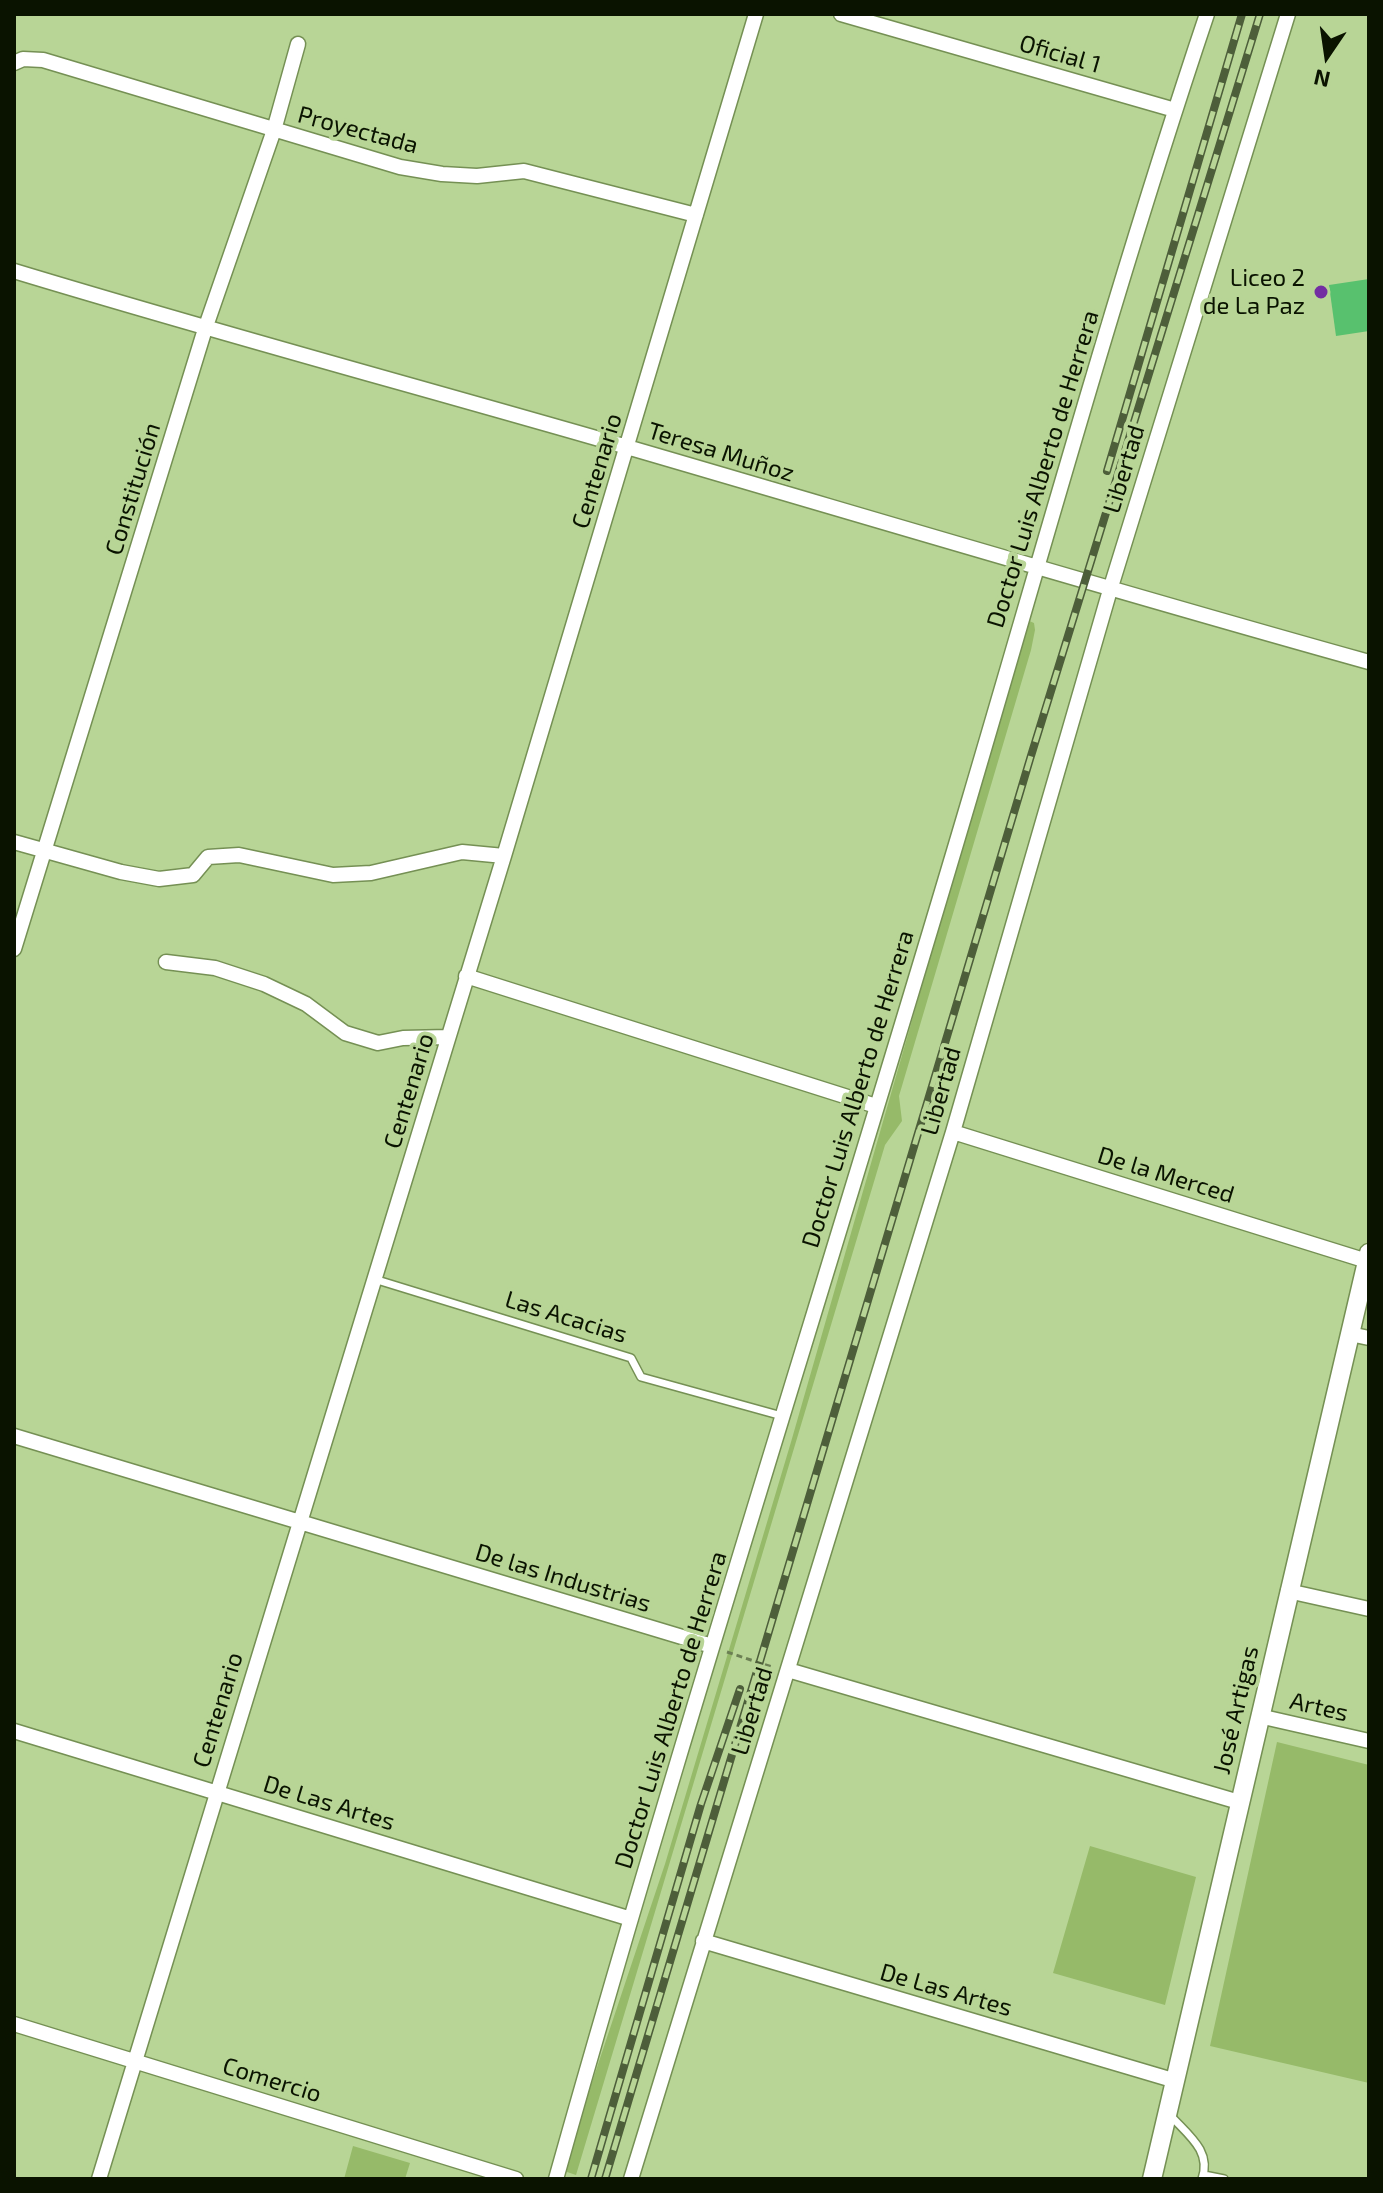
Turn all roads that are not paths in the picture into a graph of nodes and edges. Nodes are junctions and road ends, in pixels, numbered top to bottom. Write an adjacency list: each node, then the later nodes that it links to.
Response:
1 (756, 14): 9 (street, Centenario)
2 (841, 14): 7 (street, Oficial 1)
3 (1207, 14): 7 (street, Doctor Luis Alberto de Herrera)
4 (1288, 14): 14 (street, Libertad)
5 (298, 44): 8 (street, Constitución)
6 (14, 63): 8 (street, Proyectada)
7 (1175, 110): 13 (street, Doctor Luis Alberto de Herrera)
8 (274, 130): 9 (street, Proyectada); 11 (street, Constitución)
9 (696, 215): 12 (street, Centenario)
10 (14, 271): 11 (street, Teresa Muñoz)
11 (205, 329): 12 (street, Teresa Muñoz); 17 (street, Constitución)
12 (627, 447): 13 (street, Teresa Muñoz); 18 (street, Centenario)
13 (1035, 568): 14 (street, Teresa Muñoz); 23 (street, Doctor Luis Alberto de Herrera)
14 (1110, 590): 15 (street, Teresa Muñoz); 24 (street, Libertad)
15 (1369, 662)
16 (14, 842): 17 (street)
17 (44, 852): 18 (street); 19 (street, Constitución)
18 (504, 856): 21 (street, Centenario)
19 (14, 949)
20 (166, 962): 22 (street)
21 (466, 976): 22 (street, Centenario); 23 (street)
22 (448, 1037): 26 (street, Centenario)
23 (876, 1106): 29 (street, Doctor Luis Alberto de Herrera)
24 (953, 1132): 25 (street, De la Merced); 35 (street, Libertad)
25 (1368, 1257): 27 (street, José Artigas)
26 (374, 1279): 29 (lane, Las Acacias); 31 (street, Centenario)
27 (1350, 1334): 28 (street); 32 (street, José Artigas)
28 (1369, 1338)
29 (782, 1416): 34 (street, Doctor Luis Alberto de Herrera)
30 (14, 1436): 31 (street, De las Industrias)
31 (300, 1523): 34 (street, De las Industrias); 39 (street, Centenario)
32 (1288, 1591): 33 (street); 36 (street, José Artigas)
33 (1369, 1609)
34 (712, 1646): 41 (street, Doctor Luis Alberto de Herrera)
35 (788, 1670): 40 (street); 42 (street, Libertad)
36 (1259, 1716): 38 (street, Artes); 40 (street, José Artigas)
37 (14, 1731): 39 (street, De Las Artes)
38 (1369, 1741)
39 (216, 1791): 41 (street, De Las Artes); 44 (street, Centenario)
40 (1239, 1802): 45 (street, José Artigas)
41 (631, 1919): 50 (street, Doctor Luis Alberto de Herrera)
42 (703, 1941): 45 (street, De Las Artes); 51 (street, Libertad)
43 (14, 2024): 44 (street, Comercio)
44 (136, 2060): 48 (street, Centenario); 49 (street, Comercio)
45 (1176, 2081): 46 (street, José Artigas)
46 (1168, 2113): 47 (lane); 52 (street, José Artigas)
47 (1203, 2177): 53 (lane)
48 (99, 2179)
49 (516, 2179)
50 (556, 2179)
51 (631, 2179)
52 (1152, 2179)
53 (1224, 2179)

